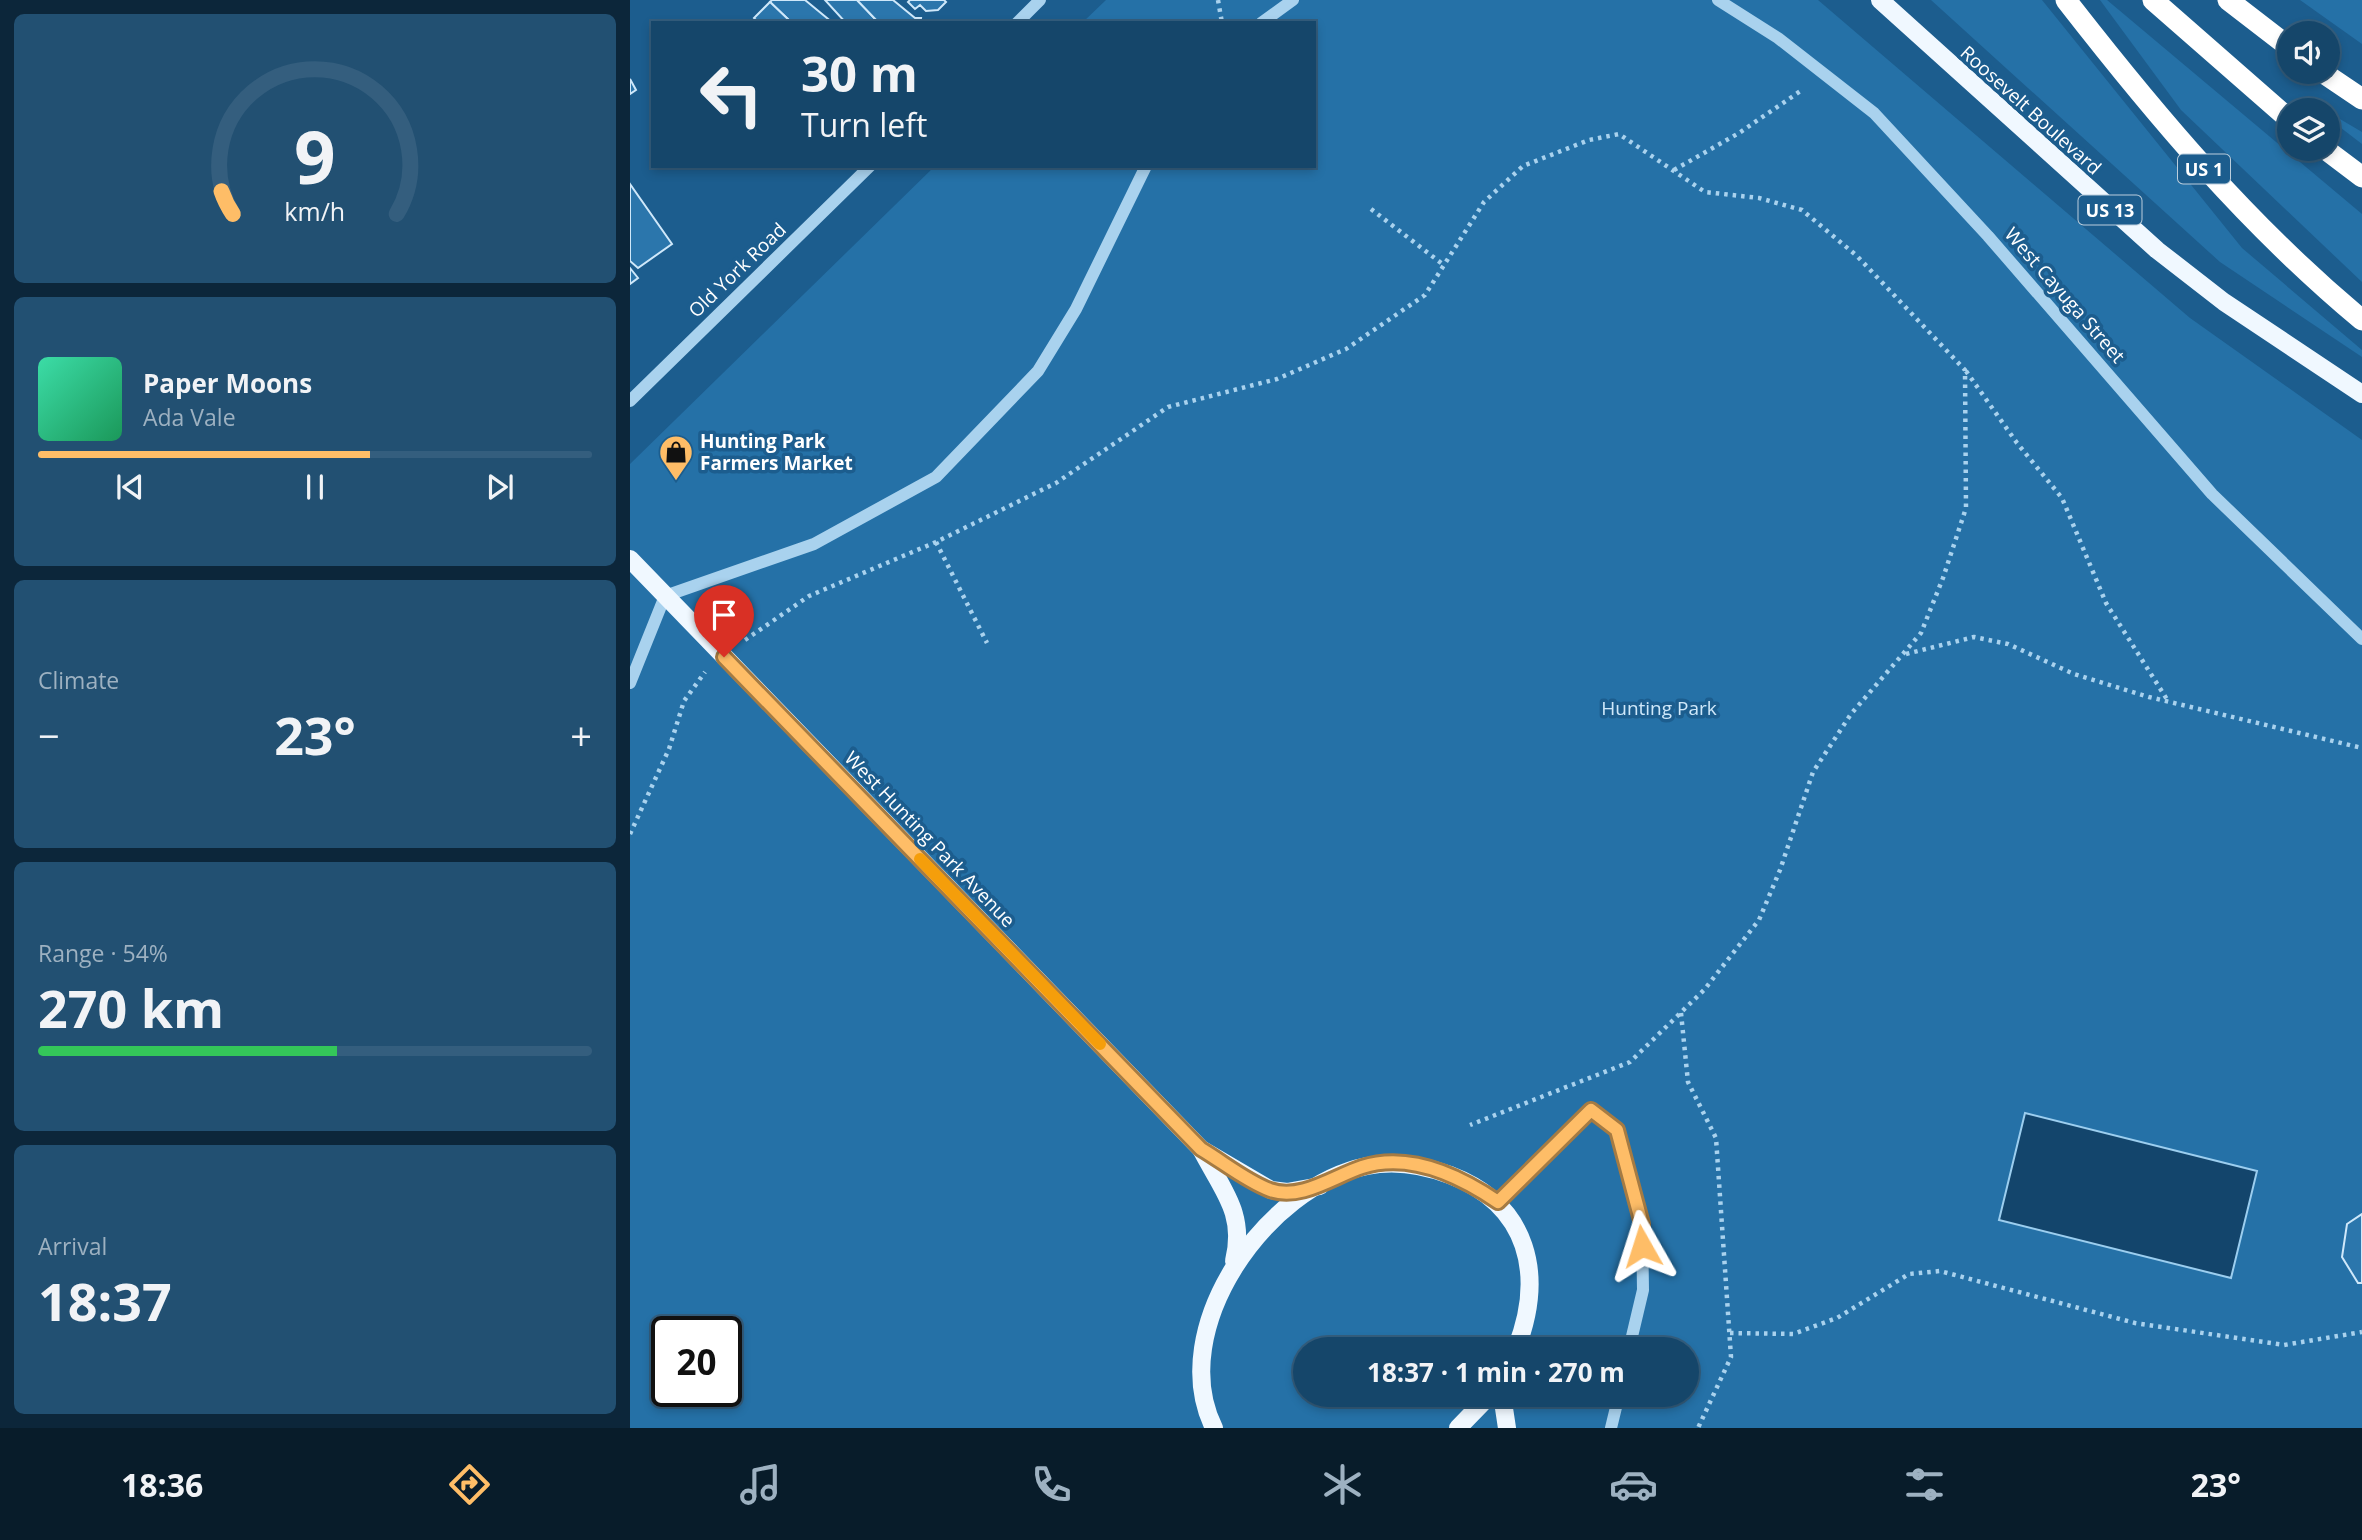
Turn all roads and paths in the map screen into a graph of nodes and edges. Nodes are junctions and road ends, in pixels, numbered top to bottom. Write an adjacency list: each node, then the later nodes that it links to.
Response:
1 (1040, 0): 9 (street)
2 (1218, 0): 10 (path)
3 (1293, 0): 11 (street)
4 (1718, 0): 31 (street, West Cayuga Street)
5 (1880, 0): 26 (main road, Roosevelt Boulevard / US 13)
6 (2066, 0): 24 (highway, US 1)
7 (2153, 0): 16 (highway)
8 (2228, 0): 12 (highway)
9 (1019, 21)
10 (1222, 21)
11 (1264, 21)
12 (2277, 38)
13 (2340, 84): 15 (highway)
14 (1802, 90): 20 (path)
15 (2362, 99)
16 (2277, 108)
17 (2340, 160): 21 (highway)
18 (868, 168): 27 (street, Old York Road)
19 (1145, 168): 30 (street)
20 (1674, 170): 23 (path); 25 (path)
21 (2362, 177)
22 (1371, 209): 23 (path)
23 (1445, 266): 28 (path)
24 (2362, 320)
25 (1965, 370): 34 (path); 37 (path)
26 (2362, 394)
27 (630, 401)
28 (936, 542): 32 (path); 33 (path)
29 (630, 559): 30 (main road, West Hunting Park Avenue)
30 (666, 596): 36 (street); 42 (main road, West Hunting Park Avenue)
31 (2362, 639)
32 (745, 640)
33 (987, 643)
34 (1903, 654): 37 (path); 40 (path)
35 (705, 672): 39 (path)
36 (630, 683)
37 (2168, 702): 38 (path)
38 (2362, 748)
39 (630, 834)
40 (1681, 1012): 41 (path); 47 (path)
41 (1470, 1125)
42 (1201, 1149): 43 (main road, West Hunting Park Avenue); 45 (main road, West Hunting Park Avenue)
43 (1320, 1186): 44 (main road, West Hunting Park Avenue); 45 (main road, West Hunting Park Avenue)
44 (1498, 1202): 48 (main road, West Hunting Park Avenue); 49 (street)
45 (1231, 1273): 53 (main road, West Hunting Park Avenue)
46 (2362, 1332): 47 (path)
47 (1730, 1334): 57 (path)
48 (1519, 1337)
49 (1632, 1337)
50 (1478, 1407): 54 (main road)
51 (1504, 1407): 55 (main road)
52 (1616, 1407): 56 (street)
53 (1214, 1428)
54 (1458, 1428)
55 (1507, 1428)
56 (1611, 1428)
57 (1698, 1428)

